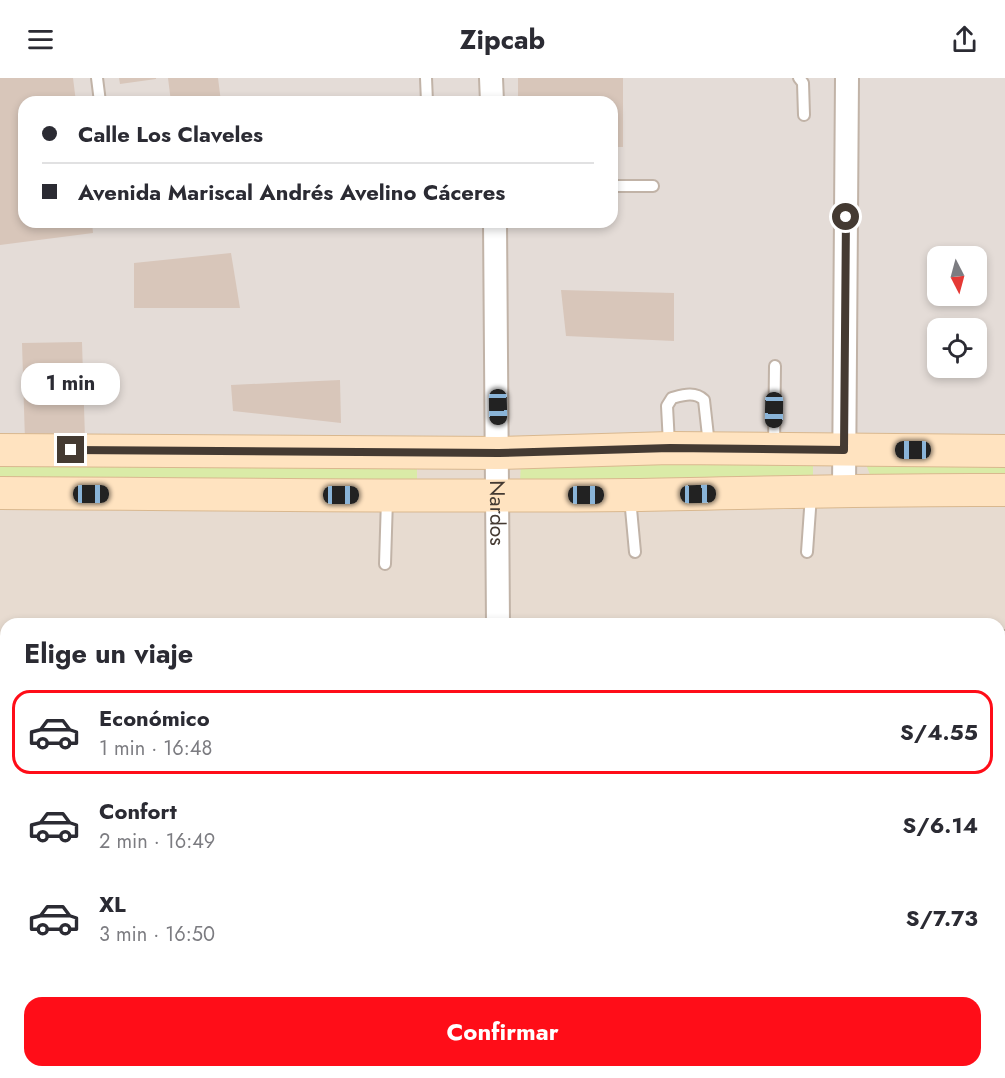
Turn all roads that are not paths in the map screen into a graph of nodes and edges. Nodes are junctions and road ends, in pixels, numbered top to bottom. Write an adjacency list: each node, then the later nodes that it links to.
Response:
1 (97, 78): 6 (lane)
2 (426, 78): 7 (lane)
3 (491, 78): 8 (street)
4 (799, 78): 9 (lane)
5 (847, 78): 18 (street)
6 (99, 96)
7 (427, 96)
8 (492, 96)
9 (804, 115)
10 (618, 186): 11 (lane)
11 (653, 186)
12 (495, 228): 20 (street, Nardos)
13 (775, 366): 16 (lane)
14 (670, 448): 15 (street); 15 (lane); 20 (street)
15 (709, 448): 16 (street)
16 (774, 448): 18 (street)
17 (0, 450): 20 (street)
18 (844, 450): 19 (street); 21 (street)
19 (1005, 451)
20 (499, 453): 25 (street, Nardos)
21 (844, 489): 22 (street); 23 (street)
22 (1005, 490)
23 (811, 492): 26 (street); 29 (lane)
24 (0, 493): 27 (street)
25 (498, 495): 26 (street); 27 (street); 31 (street, Nardos)
26 (630, 495): 28 (lane)
27 (387, 496): 30 (lane)
28 (635, 552)
29 (807, 552)
30 (385, 564)
31 (498, 618)

